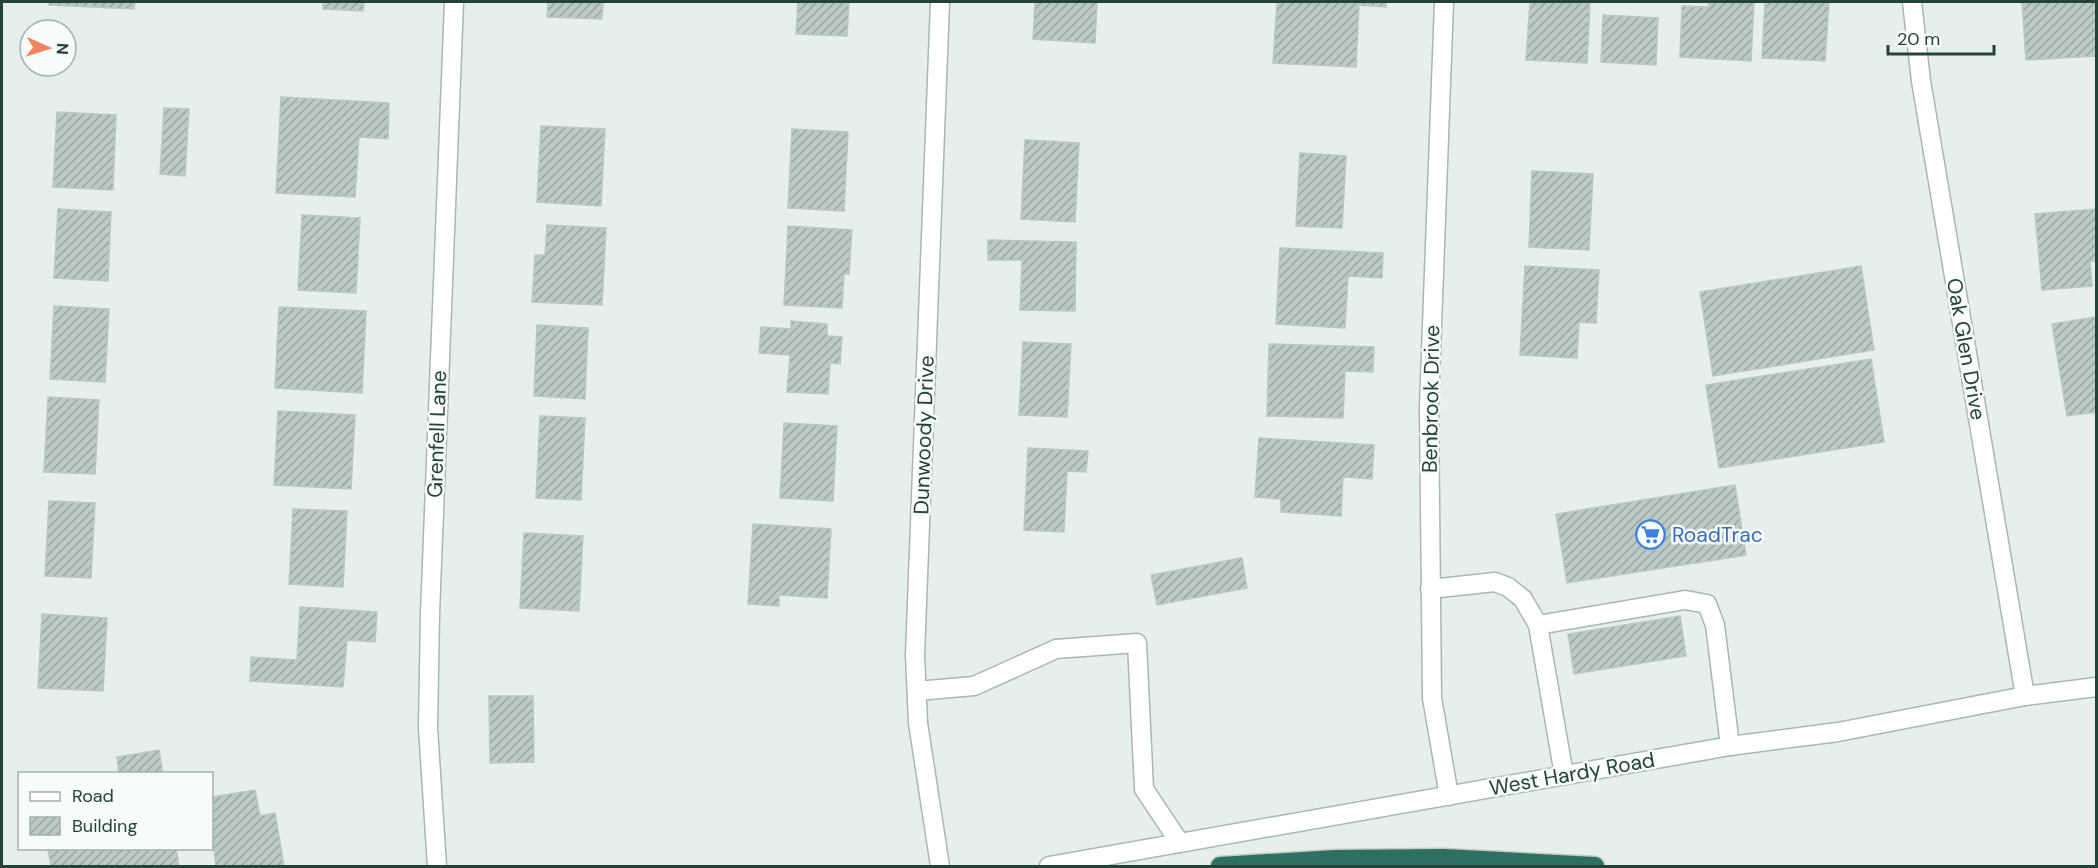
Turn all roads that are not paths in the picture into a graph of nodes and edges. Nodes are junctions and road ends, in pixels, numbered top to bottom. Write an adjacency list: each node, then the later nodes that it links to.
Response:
1 (454, 2): 14 (street, Grenfell Lane)
2 (940, 2): 8 (street, Dunwoody Drive)
3 (1444, 2): 5 (street, Benbrook Drive)
4 (1912, 2): 9 (street, Oak Glen Drive)
5 (1431, 589): 6 (street); 12 (street, Benbrook Drive)
6 (1538, 625): 10 (street); 11 (street)
7 (2097, 687): 9 (street, West Hardy Road)
8 (916, 691): 13 (street); 15 (street, Dunwoody Drive)
9 (2025, 696): 10 (street, West Hardy Road)
10 (1730, 746): 11 (street, West Hardy Road)
11 (1564, 775): 12 (street, West Hardy Road)
12 (1449, 796): 13 (street, West Hardy Road)
13 (1180, 843): 16 (street, West Hardy Road)
14 (437, 867)
15 (940, 867)
16 (1048, 867)
17 (1220, 867): 18 (highway)
18 (1596, 867)

